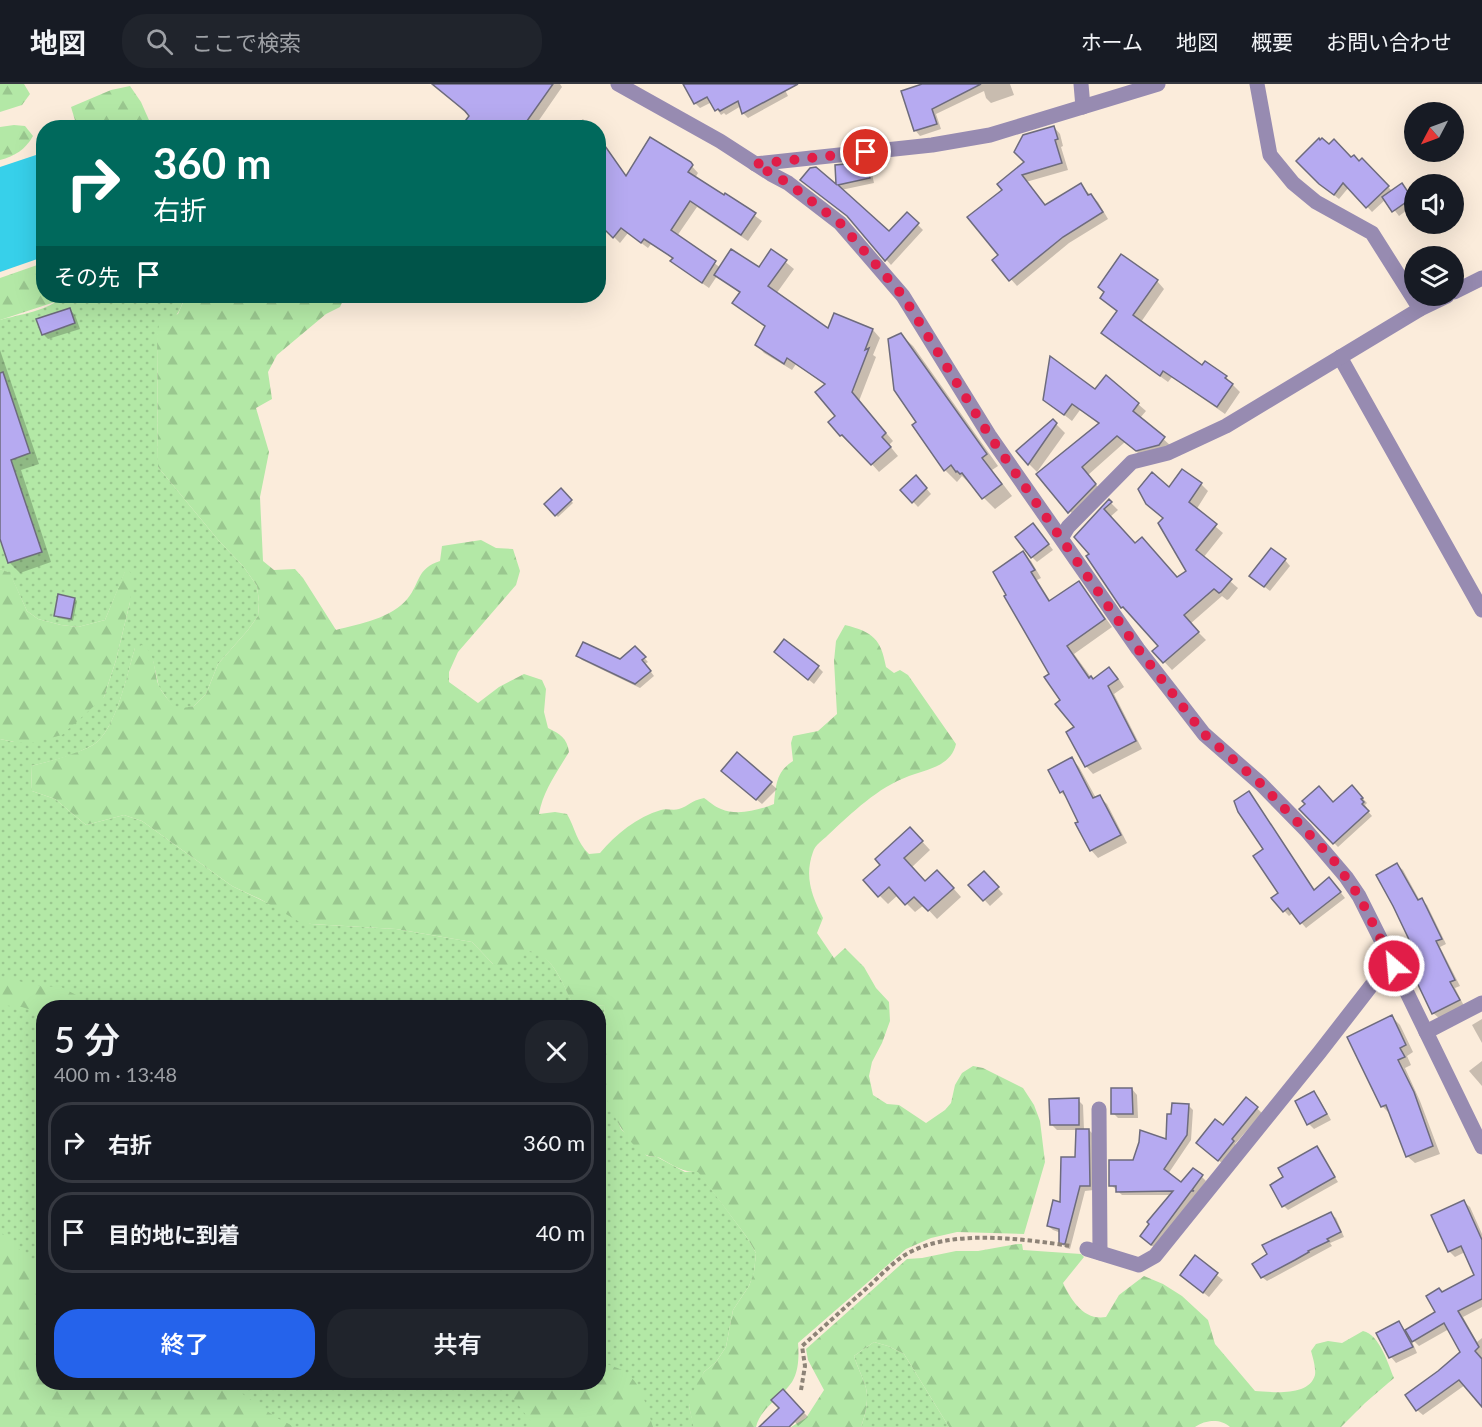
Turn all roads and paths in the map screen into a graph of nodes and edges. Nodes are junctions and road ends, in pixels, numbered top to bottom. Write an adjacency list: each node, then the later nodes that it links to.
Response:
1 (618, 84): 6 (street)
2 (1081, 84): 5 (street)
3 (1158, 84): 5 (street)
4 (1257, 84): 10 (street)
5 (1083, 107): 6 (street)
6 (755, 164): 12 (street)
7 (1482, 278): 8 (street)
8 (1464, 287)
9 (1426, 306): 10 (street)
10 (1420, 309): 11 (street)
11 (1341, 357): 12 (street); 13 (street)
12 (1062, 537): 14 (street)
13 (1482, 610)
14 (1394, 966): 16 (street); 19 (street)
15 (1482, 1002): 16 (street)
16 (1426, 1032): 18 (street)
17 (1099, 1109): 19 (street)
18 (1482, 1146)
19 (1094, 1251): 20 (path)
20 (801, 1390)

